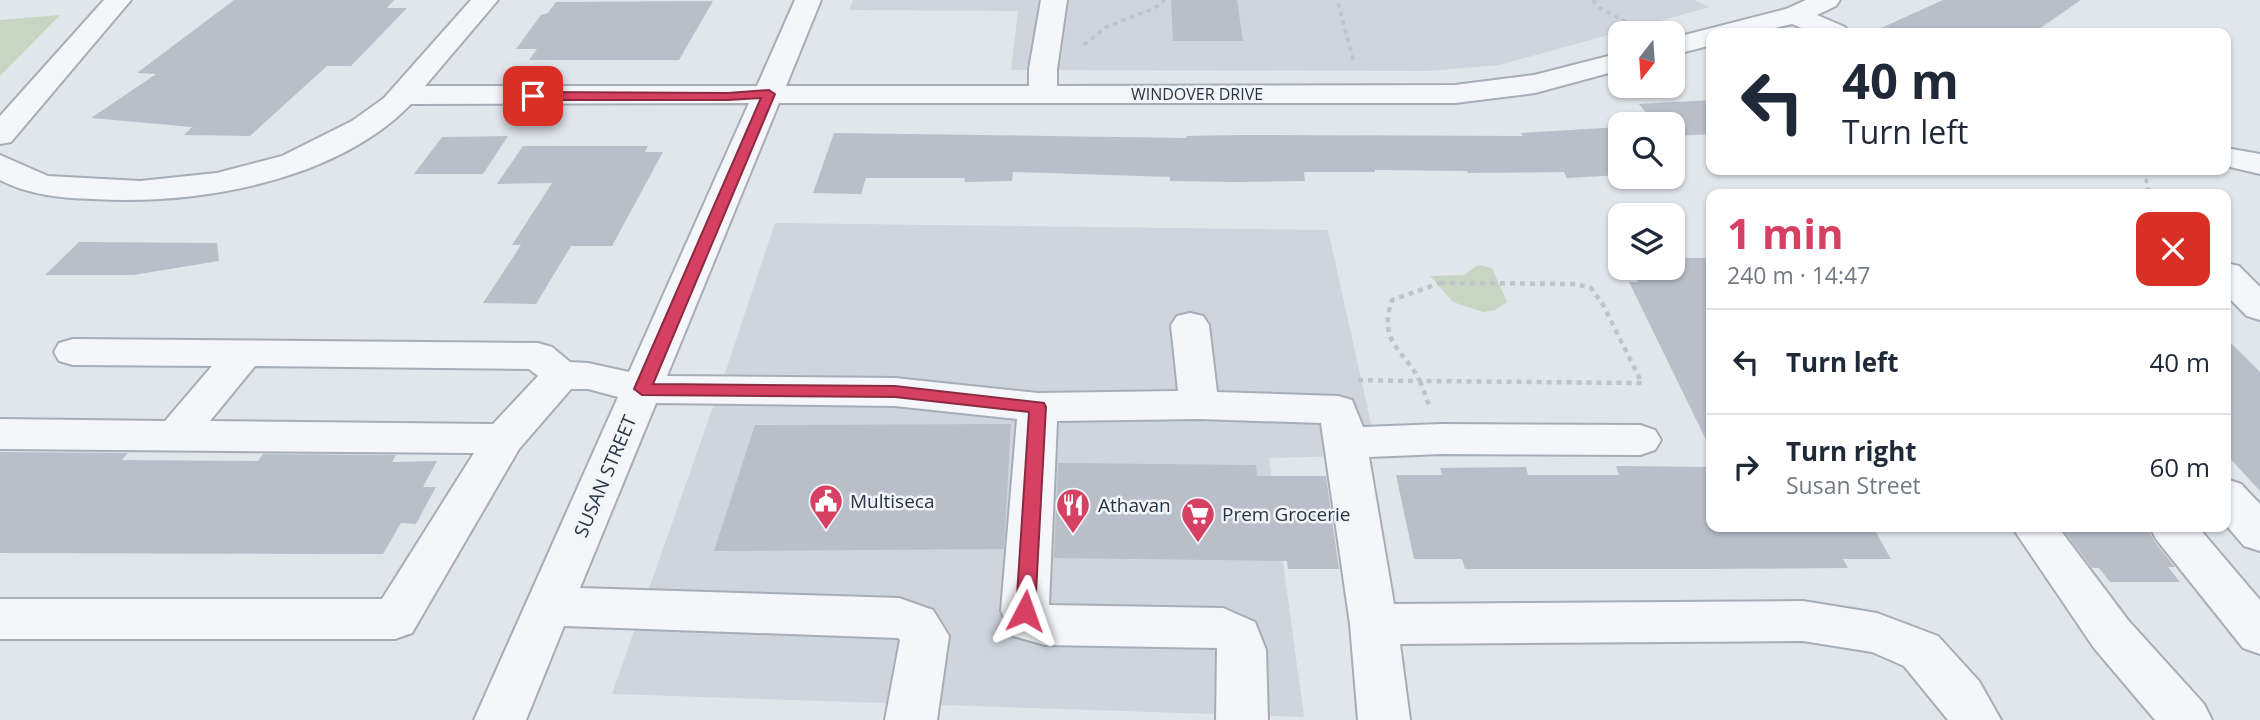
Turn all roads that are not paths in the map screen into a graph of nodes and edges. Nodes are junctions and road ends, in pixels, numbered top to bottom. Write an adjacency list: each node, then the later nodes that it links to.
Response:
1 (118, 0): 15 (street)
2 (485, 0): 14 (street)
3 (808, 0): 13 (street, SUSAN STREET)
4 (1054, 0): 12 (street)
5 (1826, 0): 6 (street)
6 (1795, 15): 7 (street); 8 (street)
7 (1743, 28)
8 (1824, 28)
9 (1706, 38): 10 (street)
10 (1685, 44)
11 (1608, 64): 12 (street, WINDOVER DRIVE)
12 (1043, 93): 13 (street, WINDOVER DRIVE)
13 (769, 94): 14 (street, WINDOVER DRIVE); 25 (street, SUSAN STREET)
14 (403, 95): 18 (street)
15 (0, 135)
16 (2231, 158): 17 (street)
17 (2260, 164)
18 (0, 165)
19 (2231, 279): 20 (street)
20 (2260, 307)
21 (1190, 326): 26 (street)
22 (72, 352): 23 (street)
23 (244, 353): 24 (street); 29 (street)
24 (561, 375): 25 (street); 30 (street)
25 (642, 389): 27 (street); 37 (street, SUSAN STREET)
26 (1199, 405): 27 (street); 32 (street)
27 (1038, 407): 43 (street)
28 (0, 434): 29 (street)
29 (176, 436): 30 (street)
30 (504, 439): 38 (street)
31 (1640, 440): 32 (street)
32 (1346, 443): 39 (street)
33 (2231, 501): 36 (street)
34 (2038, 532): 46 (street)
35 (2176, 532): 40 (street)
36 (2260, 534)
37 (550, 606): 41 (street, SUSAN STREET); 42 (street)
38 (0, 619)
39 (1374, 624): 44 (street); 45 (street)
40 (2260, 634)
41 (500, 720)
42 (911, 720)
43 (1242, 720)
44 (1384, 720)
45 (1975, 720)
46 (2186, 720)

